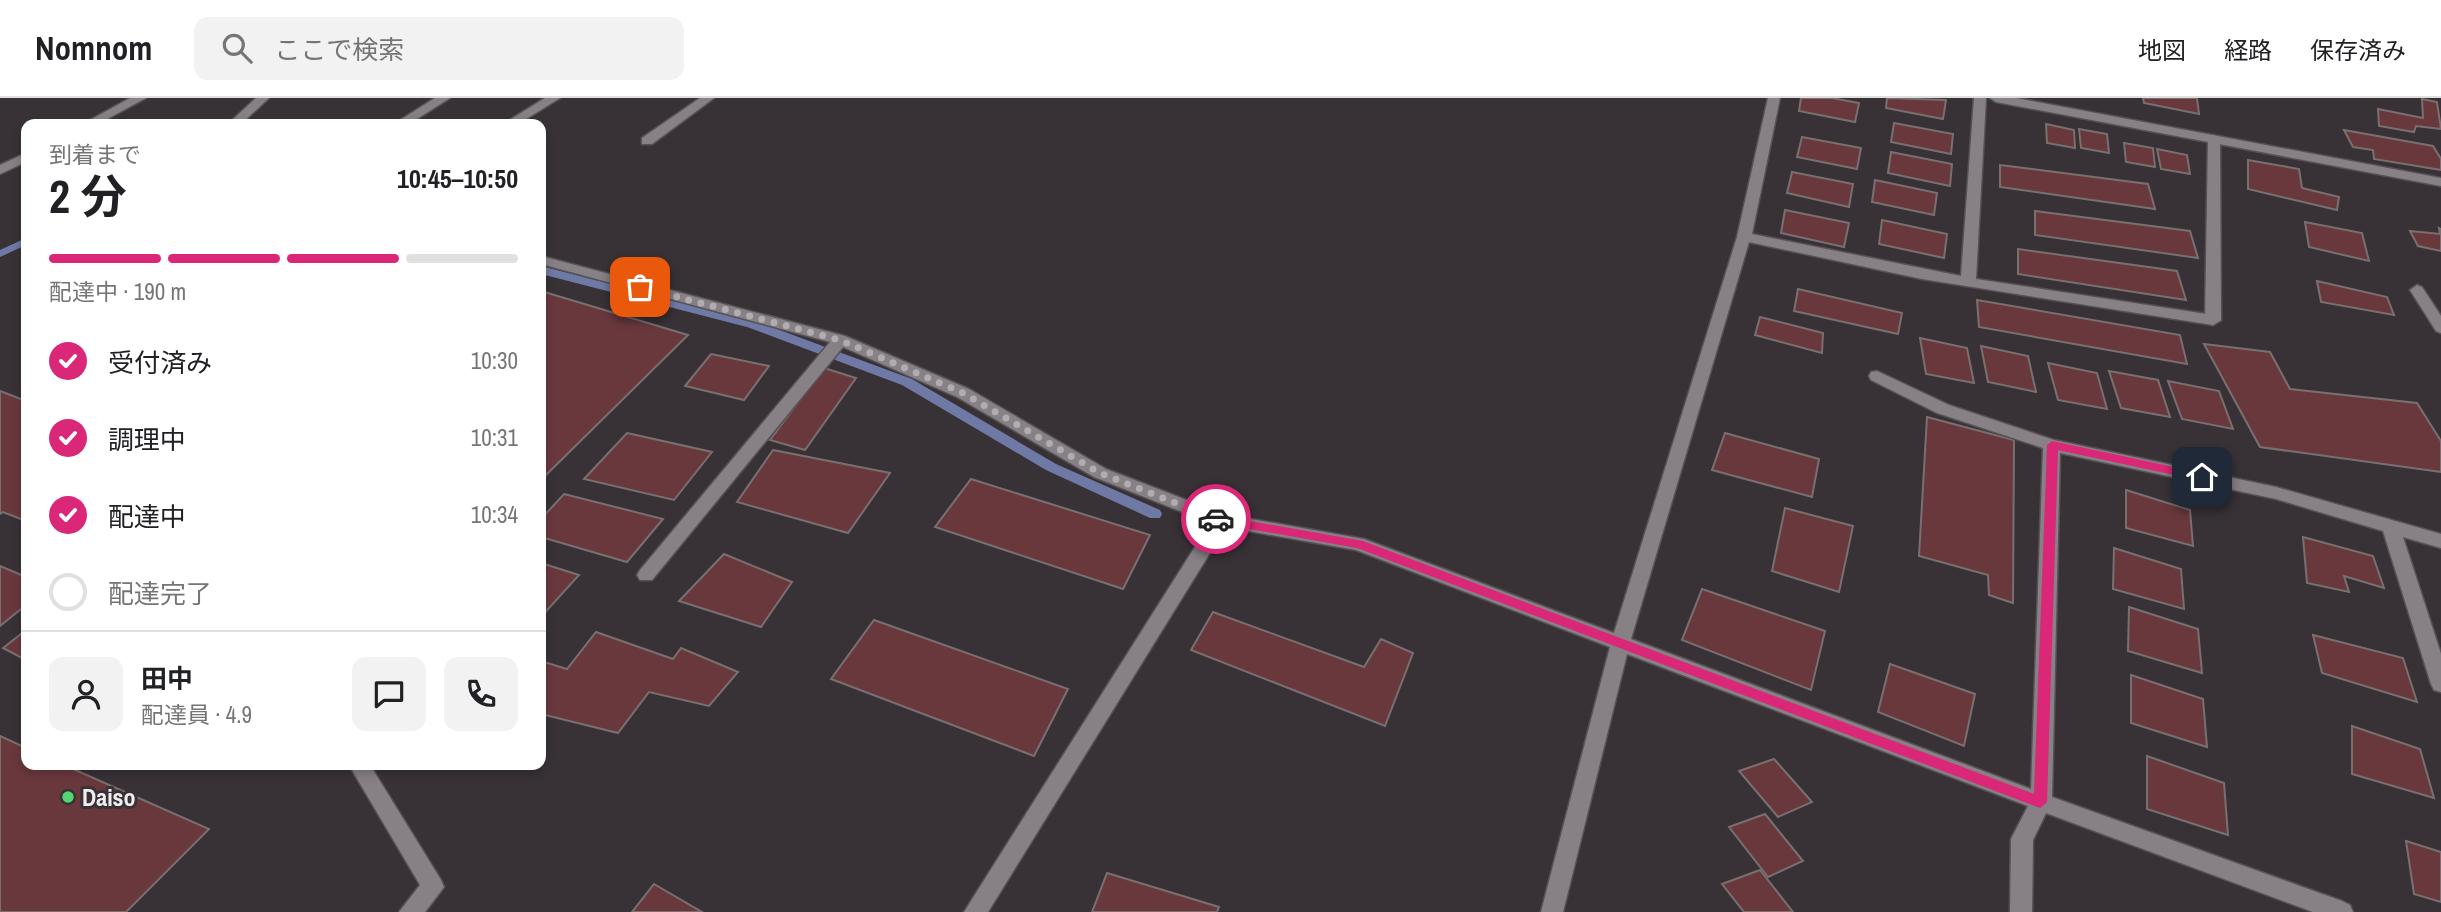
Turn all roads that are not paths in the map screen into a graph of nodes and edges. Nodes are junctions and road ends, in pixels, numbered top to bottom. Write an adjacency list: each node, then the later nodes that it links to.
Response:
1 (140, 98): 9 (street)
2 (263, 98): 10 (street)
3 (444, 98): 11 (street)
4 (554, 98): 12 (street)
5 (708, 98): 14 (street)
6 (1774, 98): 18 (street)
7 (1980, 98): 20 (street)
8 (1996, 98): 13 (street)
9 (99, 119)
10 (240, 119)
11 (408, 119)
12 (518, 119)
13 (2214, 139): 17 (street); 20 (street)
14 (647, 141)
15 (21, 160): 16 (street)
16 (0, 170)
17 (2441, 182)
18 (1744, 237): 20 (street); 30 (street)
19 (546, 261): 23 (street)
20 (1968, 282)
21 (2417, 290): 22 (street)
22 (2441, 328)
23 (837, 343): 26 (street); 29 (street)
24 (1877, 376): 25 (street)
25 (2052, 445): 27 (street); 33 (street)
26 (1221, 520): 30 (street); 35 (street)
27 (2391, 527): 28 (street); 31 (street)
28 (2441, 541)
29 (646, 575)
30 (1620, 644): 33 (street); 36 (street)
31 (2441, 684)
32 (362, 770): 34 (street)
33 (2040, 802): 37 (street); 38 (street)
34 (410, 912)
35 (975, 912)
36 (1552, 912)
37 (2021, 912)
38 (2342, 912)

